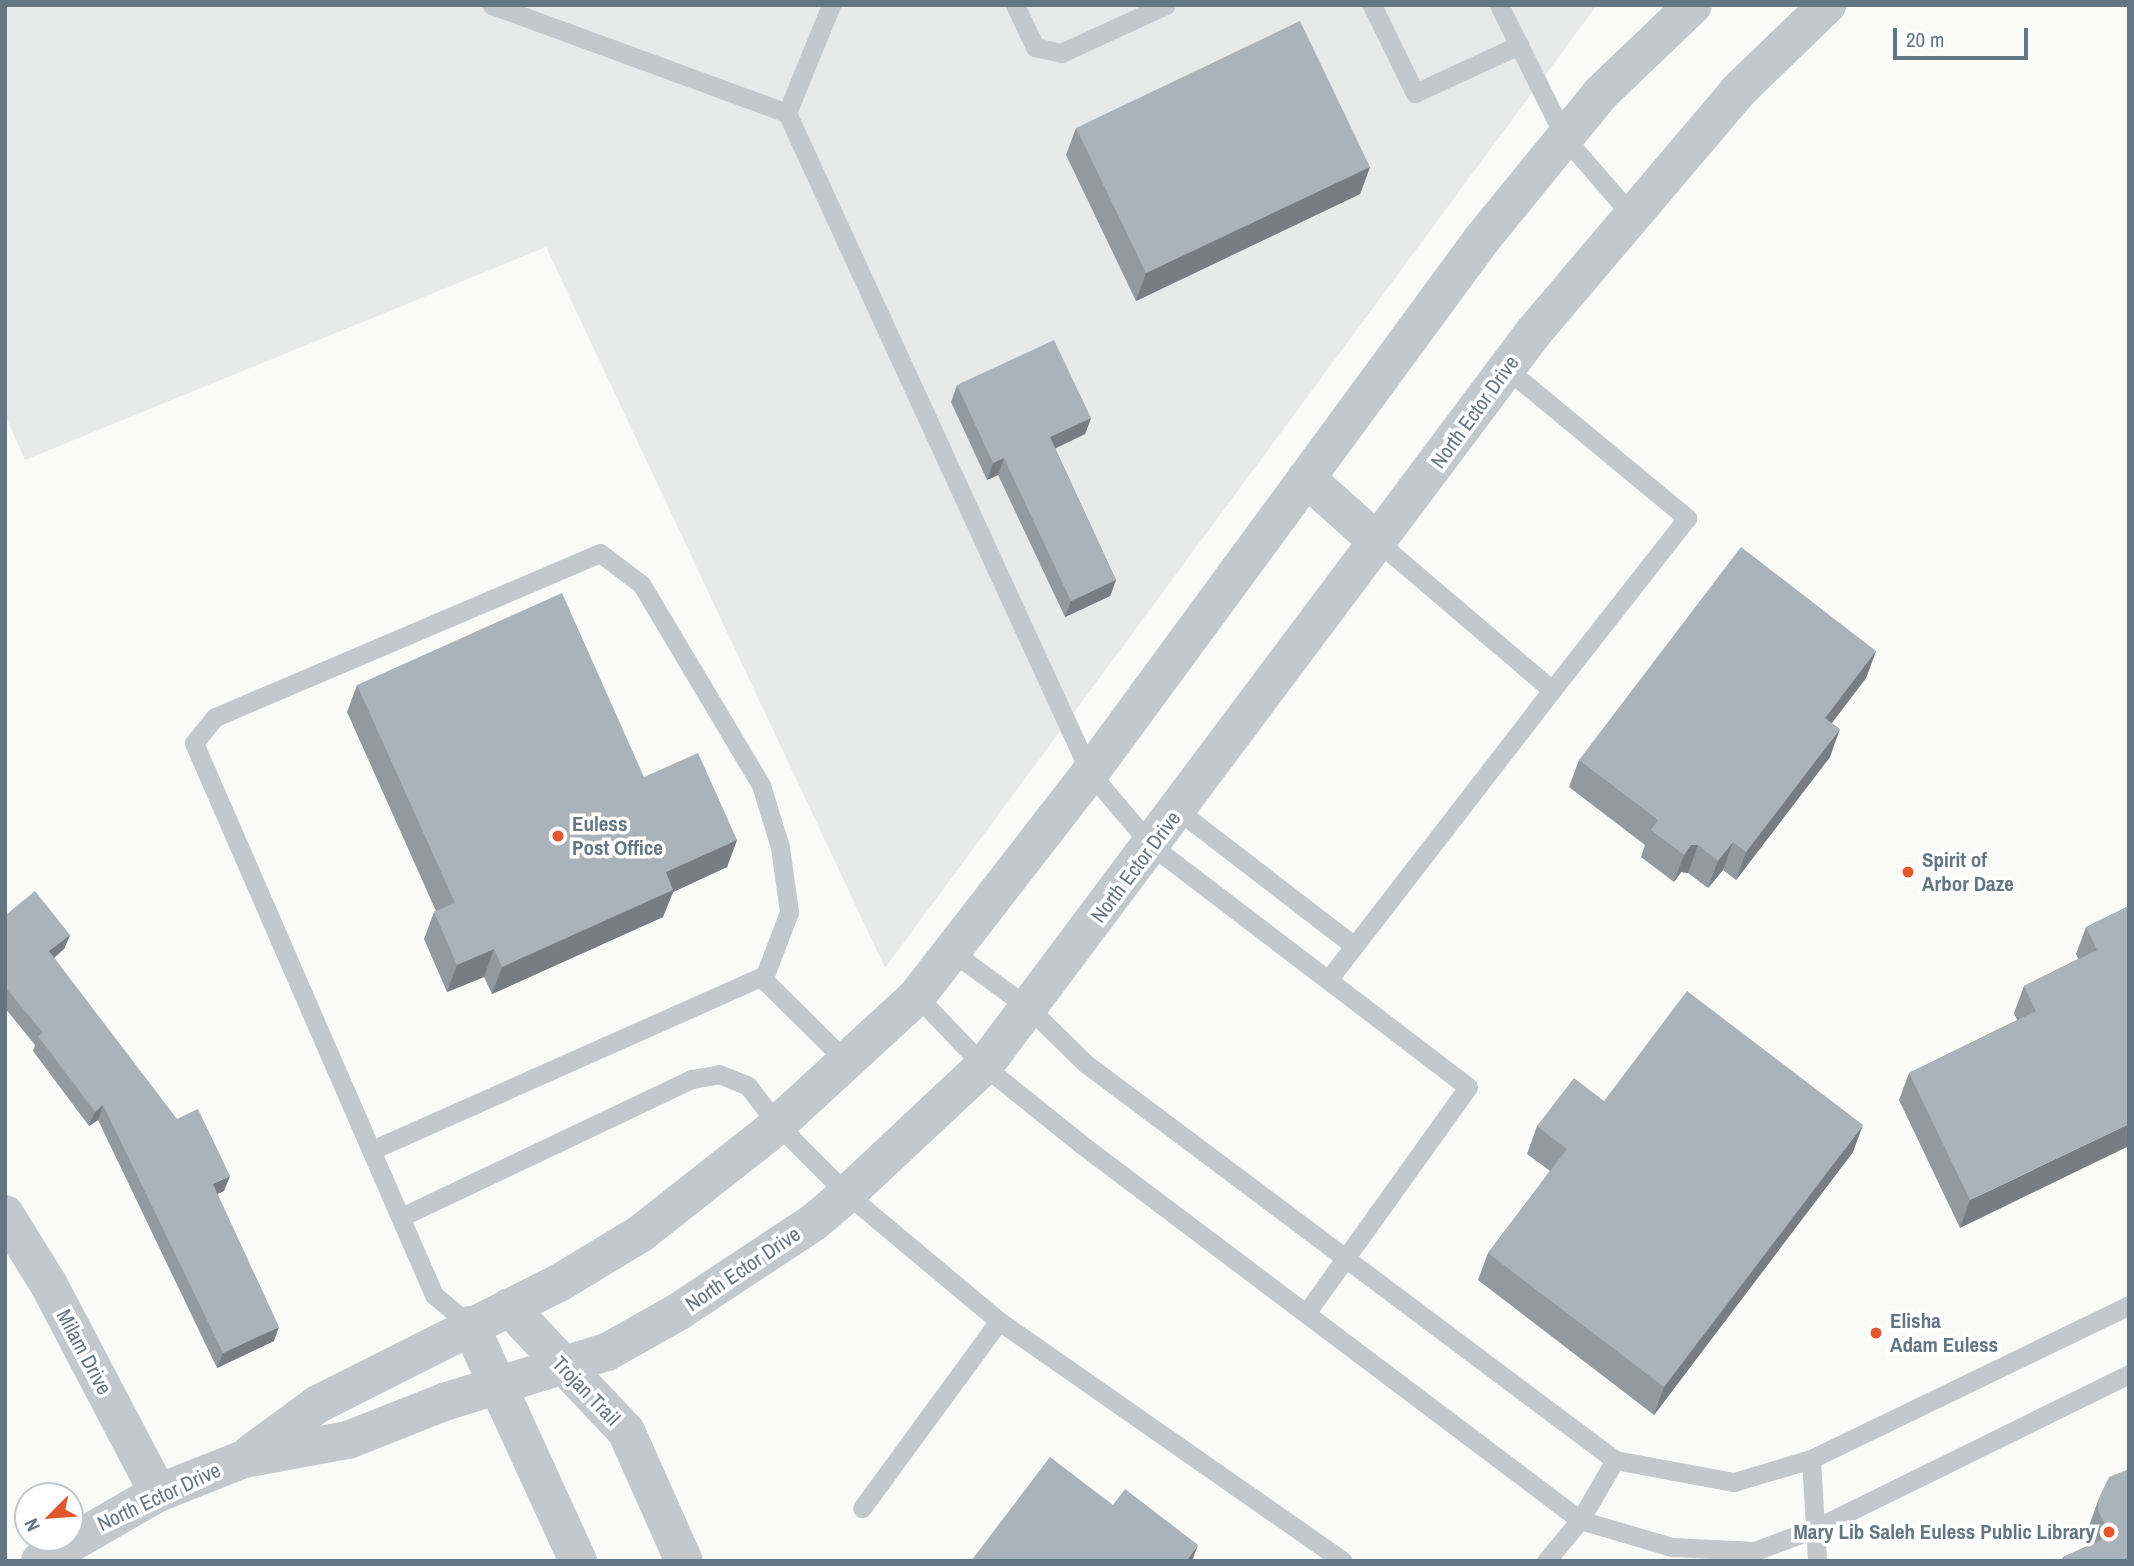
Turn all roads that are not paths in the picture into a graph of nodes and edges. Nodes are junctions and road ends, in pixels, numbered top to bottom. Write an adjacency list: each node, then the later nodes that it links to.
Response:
1 (492, 5): 10 (lane)
2 (831, 5): 10 (lane)
3 (1016, 5): 4 (lane)
4 (1166, 5)
5 (1372, 5): 9 (lane)
6 (1499, 5): 9 (lane)
7 (1693, 5): 11 (street, North Ector Drive)
8 (1827, 5): 12 (street, North Ector Drive)
9 (1519, 46): 11 (lane)
10 (787, 113): 17 (lane)
11 (1565, 138): 12 (lane); 14 (street, North Ector Drive)
12 (1634, 218): 13 (street, North Ector Drive)
13 (1507, 369): 15 (street, North Ector Drive); 16 (lane)
14 (1307, 478): 15 (street); 17 (street, North Ector Drive)
15 (1379, 543): 16 (lane); 18 (street, North Ector Drive)
16 (1552, 690): 20 (lane)
17 (1090, 773): 19 (lane); 21 (street, North Ector Drive)
18 (1179, 811): 19 (street, North Ector Drive); 20 (lane)
19 (1152, 846): 23 (lane); 25 (street, North Ector Drive)
20 (1354, 946): 23 (lane)
21 (954, 953): 24 (street, North Ector Drive); 25 (lane)
22 (761, 977): 26 (lane); 29 (lane); 29 (lane)
23 (1328, 980): 33 (lane)
24 (917, 996): 26 (street, North Ector Drive); 27 (lane)
25 (1029, 1009): 27 (street, North Ector Drive); 33 (lane)
26 (846, 1061): 28 (street, North Ector Drive)
27 (984, 1066): 30 (street, North Ector Drive); 36 (lane)
28 (777, 1124): 30 (lane); 32 (lane); 35 (street, North Ector Drive)
29 (372, 1150): 32 (lane)
30 (847, 1194): 37 (lane); 39 (street, North Ector Drive)
31 (5, 1214): 45 (street, Milam Drive)
32 (401, 1217): 38 (lane)
33 (1348, 1260): 36 (lane); 44 (lane)
34 (2129, 1305): 43 (lane)
35 (509, 1307): 38 (street, North Ector Drive); 39 (street, Trojan Trail)
36 (1306, 1313): 47 (lane)
37 (999, 1321): 46 (lane); 52 (lane)
38 (470, 1325): 41 (street); 42 (street, North Ector Drive)
39 (559, 1364): 41 (street, North Ector Drive); 51 (street, Trojan Trail)
40 (2129, 1374): 48 (lane)
41 (499, 1387): 42 (street, North Ector Drive); 50 (street)
42 (244, 1459): 45 (street, North Ector Drive)
43 (1811, 1459): 44 (lane); 48 (lane)
44 (1615, 1460): 47 (lane)
45 (158, 1493): 49 (street, North Ector Drive)
46 (862, 1508)
47 (1580, 1520): 48 (lane); 53 (lane)
48 (1816, 1528): 54 (lane)
49 (47, 1559)
50 (579, 1561)
51 (684, 1561)
52 (1343, 1561)
53 (1545, 1561)
54 (1817, 1561)

